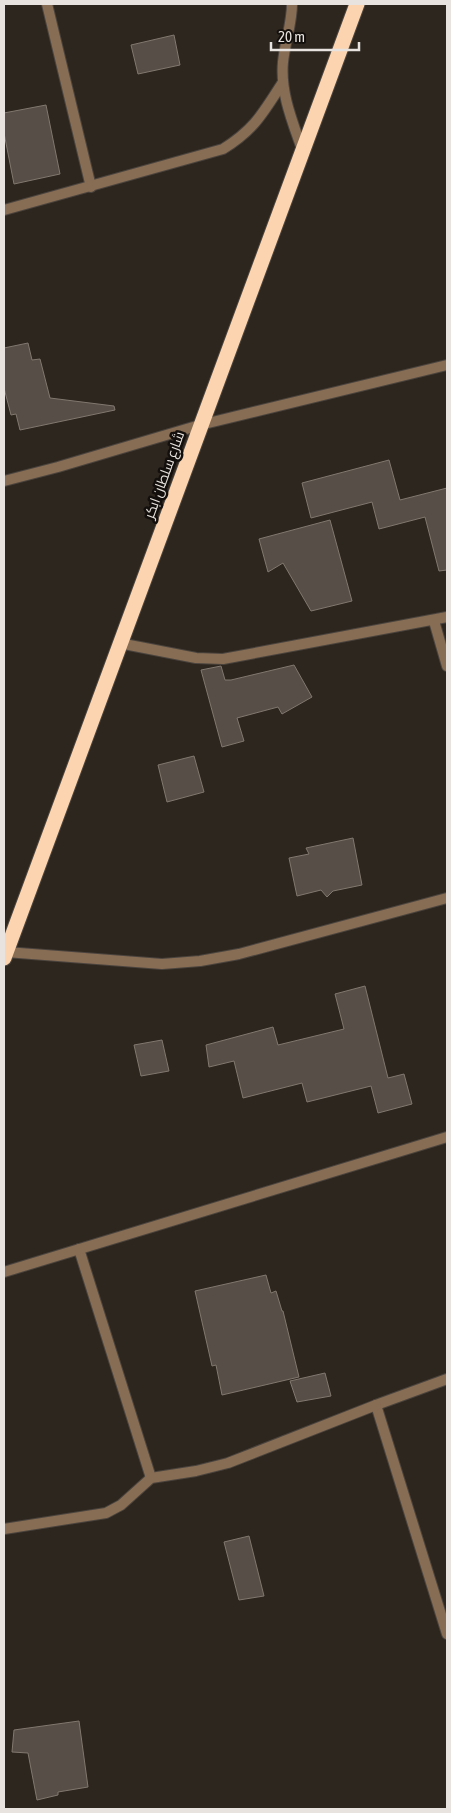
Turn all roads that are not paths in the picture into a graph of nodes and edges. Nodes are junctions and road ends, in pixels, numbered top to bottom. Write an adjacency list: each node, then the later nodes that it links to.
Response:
1 (47, 4): 6 (street)
2 (292, 4): 4 (street)
3 (357, 4): 5 (highway, شارع سلطان ابكر)
4 (282, 82): 5 (street); 6 (street)
5 (303, 153): 9 (highway, شارع سلطان ابكر)
6 (91, 187): 7 (street)
7 (4, 210)
8 (447, 365): 9 (street)
9 (200, 425): 10 (street); 13 (highway, شارع سلطان ابكر)
10 (4, 481)
11 (447, 617): 12 (street)
12 (434, 621): 13 (street); 14 (street)
13 (119, 643): 16 (highway, شارع سلطان ابكر)
14 (447, 666)
15 (447, 898): 16 (street)
16 (5, 955)
17 (447, 1137): 18 (street)
18 (79, 1249): 19 (street); 22 (street)
19 (4, 1272)
20 (447, 1379): 21 (street)
21 (376, 1405): 22 (street); 24 (street)
22 (150, 1478): 23 (street)
23 (4, 1529)
24 (447, 1634)

